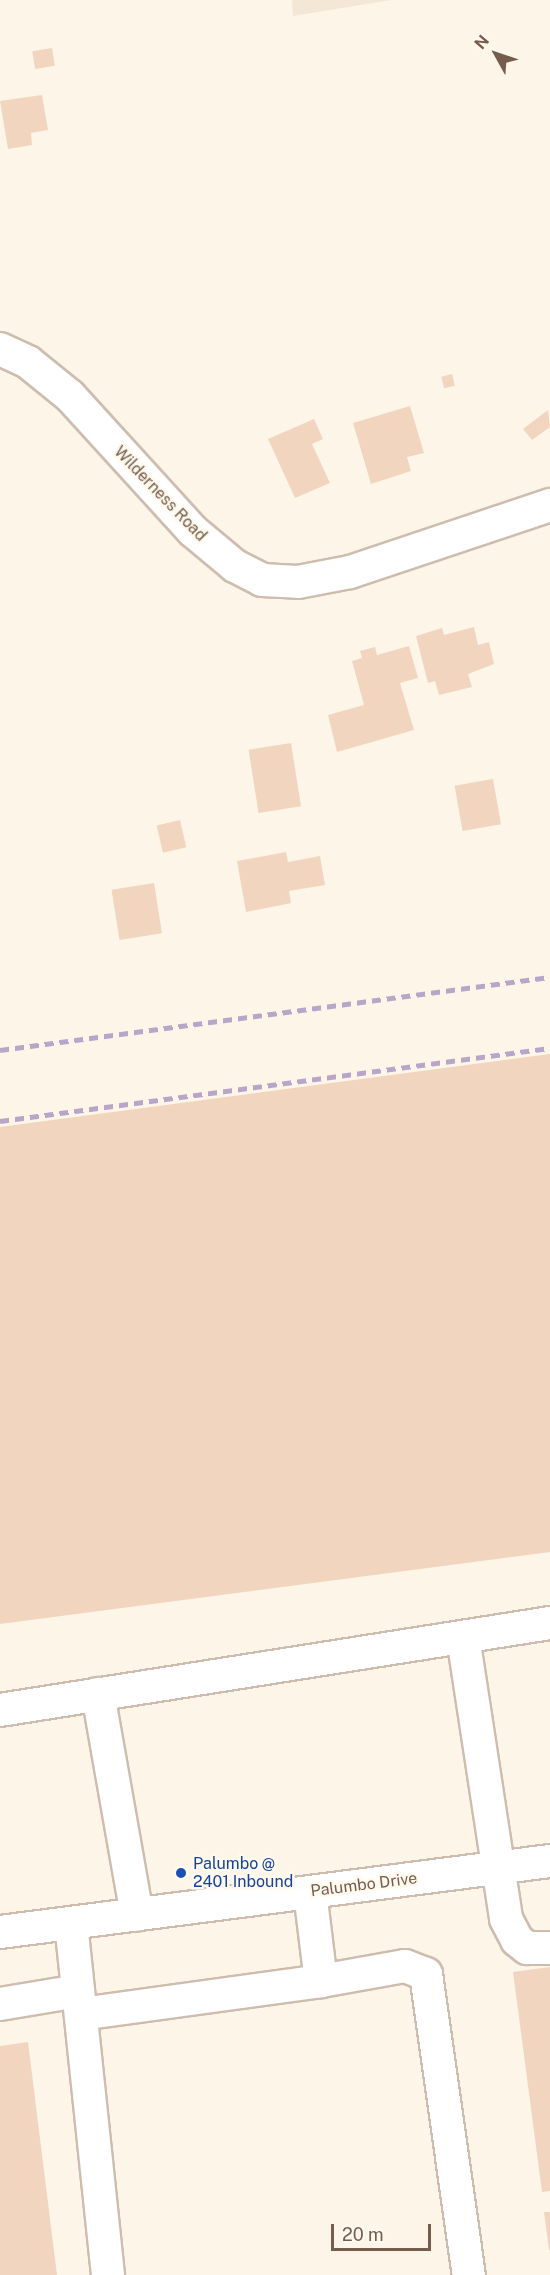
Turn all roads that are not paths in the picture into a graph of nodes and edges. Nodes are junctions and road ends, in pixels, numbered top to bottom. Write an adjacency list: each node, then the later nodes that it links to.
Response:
1 (0, 349): 2 (street, Wilderness Road)
2 (550, 505)
3 (550, 1623): 4 (street)
4 (464, 1637): 5 (street); 8 (street)
5 (98, 1694): 6 (street); 10 (street)
6 (0, 1710)
7 (550, 1861): 8 (street, Palumbo Drive)
8 (498, 1868): 9 (street, Palumbo Drive); 13 (street)
9 (310, 1892): 10 (street, Palumbo Drive); 14 (street)
10 (137, 1915): 11 (street, Palumbo Drive)
11 (71, 1923): 12 (street, Palumbo Drive); 15 (street)
12 (0, 1932)
13 (550, 1948)
14 (321, 1981): 15 (street); 18 (street)
15 (80, 2003): 16 (street); 17 (street)
16 (0, 2004)
17 (108, 2275)
18 (469, 2275)

